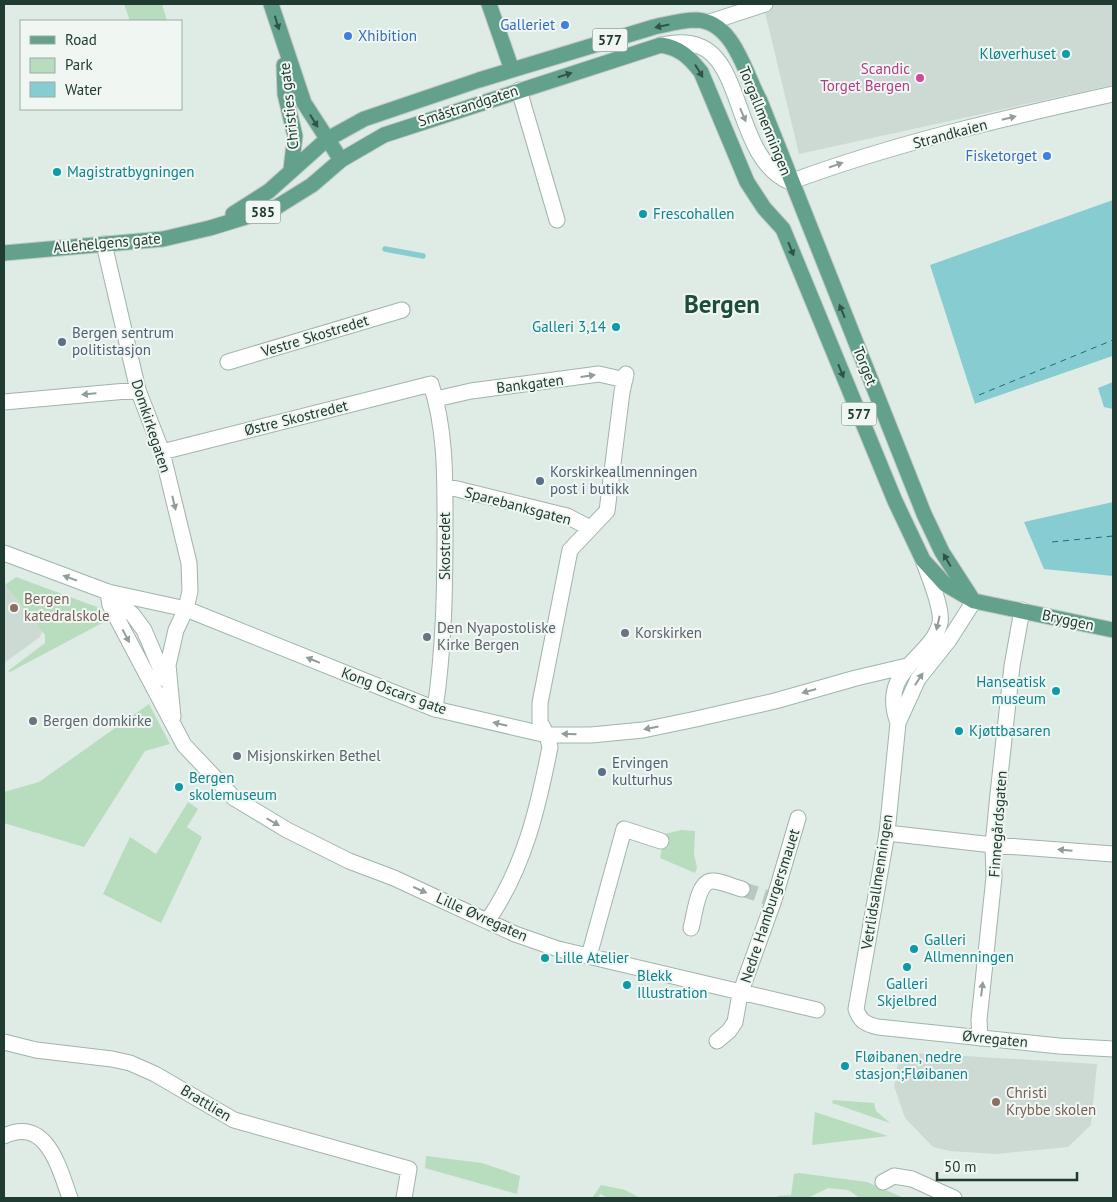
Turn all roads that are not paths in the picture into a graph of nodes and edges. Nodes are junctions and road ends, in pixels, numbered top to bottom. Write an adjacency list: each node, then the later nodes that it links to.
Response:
1 (271, 4): 5 (main road, Christies gate, one-way to 5)
2 (489, 4): 7 (main road)
3 (765, 4): 4 (street)
4 (710, 22): 7 (main road, Småstrandgaten / 577, one-way to 7); 14 (main road, Torgallmenningen / 577)
5 (283, 43): 11 (main road, Christies gate, one-way to 11); 13 (main road, Christies gate)
6 (661, 45): 8 (main road, Småstrandgaten / 577, one-way to 6); 14 (street, Torgallmenningen, one-way to 14); 28 (main road, Torget / 577, one-way to 28)
7 (512, 70): 10 (main road, Småstrandgaten / 577)
8 (519, 90): 12 (main road, Småstrandgaten / 577); 15 (street)
9 (1113, 94): 14 (street, Strandkaien, one-way to 9)
10 (380, 112): 11 (main road, Småstrandgaten / 577); 12 (main road)
11 (326, 140): 12 (main road, Christies gate); 13 (main road, Allehelgens gate / 585)
12 (340, 160): 16 (main road, Allehelgens gate / 585)
13 (291, 169): 16 (main road, Allehelgens gate / 585)
14 (790, 182): 30 (main road, Torget / 577, one-way to 14)
15 (557, 220)
16 (210, 228): 17 (main road, Allehelgens gate / 585)
17 (104, 244): 18 (main road, Allehelgens gate / 585); 21 (street, Domkirkegaten)
18 (4, 253)
19 (402, 310): 20 (street, Vestre Skostredet)
20 (228, 362)
21 (138, 390): 23 (street, one-way to 23); 24 (street, Domkirkegaten)
22 (433, 392): 24 (street, Østre Skostredet); 25 (street, Skostredet); 26 (street, Bankgaten, one-way to 26)
23 (4, 402)
24 (162, 452): 31 (street, Domkirkegaten, one-way to 31)
25 (445, 486): 26 (street, Sparebanksgaten); 36 (street, Skostredet)
26 (590, 528): 39 (street)
27 (4, 553): 29 (street, Kong Oscars gate, one-way to 27)
28 (923, 560): 30 (main road, Torget / 577); 34 (street, one-way to 34)
29 (108, 592): 31 (street, Kong Oscars gate); 35 (street); 37 (street, one-way to 37)
30 (974, 601): 32 (main road, Torget / 577); 38 (street, one-way to 30)
31 (186, 609): 35 (street, Domkirkegaten); 36 (street, Kong Oscars gate, one-way to 31)
32 (1022, 610): 33 (main road, Bryggen / 577); 43 (street, Finnegårdsgaten)
33 (1113, 630)
34 (907, 666): 38 (street); 39 (street, Kong Oscars gate, one-way to 39)
35 (170, 694): 37 (street)
36 (435, 709): 39 (street, Kong Oscars gate, one-way to 36)
37 (174, 723): 46 (street, Lille Øvregaten, one-way to 46)
38 (898, 723): 41 (street, Vetrlidsallmenningen)
39 (547, 735): 46 (street)
40 (798, 818): 49 (street, Nedre Hamburgersmauet)
41 (887, 833): 43 (street); 51 (street, Vetrlidsallmenningen)
42 (660, 841): 48 (street)
43 (993, 845): 44 (street, one-way to 43); 52 (street, Finnegårdsgaten, one-way to 43)
44 (1113, 854)
45 (742, 889): 47 (street)
46 (488, 920): 48 (street, Lille Øvregaten)
47 (692, 928)
48 (589, 956): 49 (street, Lille Øvregaten)
49 (740, 994): 50 (street, Lille Øvregaten); 53 (street, Nedre Hamburgersmauet)
50 (817, 1010)
51 (878, 1027): 52 (street, Øvregaten)
52 (980, 1038): 55 (street, Øvregaten)
53 (717, 1041)
54 (4, 1042): 59 (street, Brattlien)
55 (1113, 1049)
56 (4, 1136): 58 (street)
57 (883, 1182): 60 (street)
58 (70, 1198)
59 (404, 1198)
60 (954, 1198)

